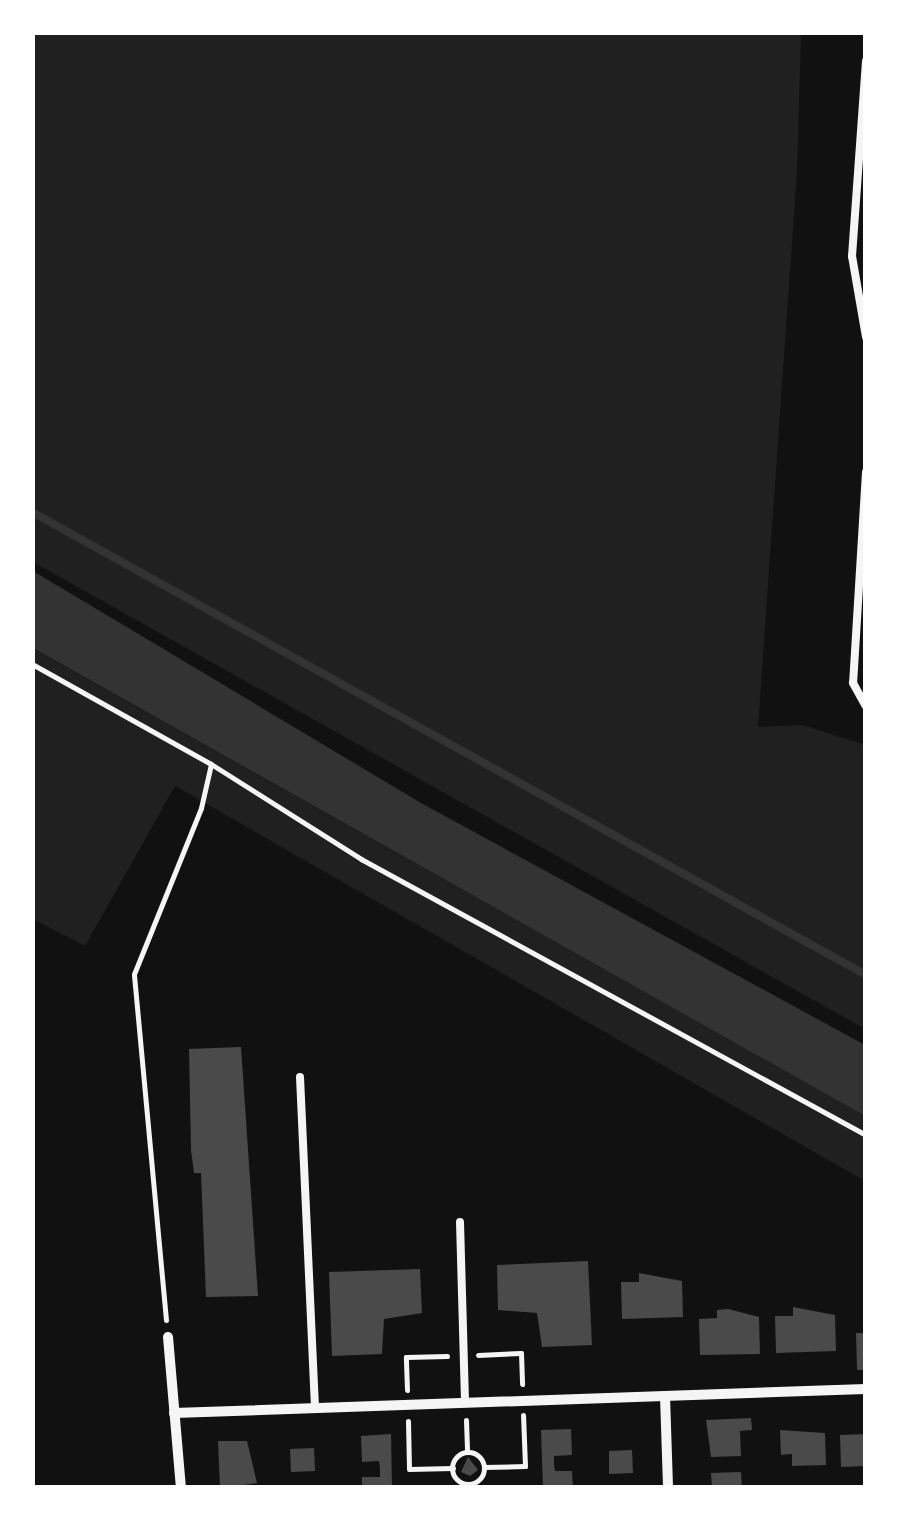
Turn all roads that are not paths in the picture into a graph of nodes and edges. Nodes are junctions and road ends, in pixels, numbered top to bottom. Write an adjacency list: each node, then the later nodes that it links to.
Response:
1 (866, 61): 2 (lane)
2 (866, 338)
3 (866, 472): 4 (lane)
4 (866, 706)
5 (300, 1077): 11 (lane)
6 (460, 1222): 10 (lane)
7 (168, 1337): 12 (street)
8 (866, 1389): 9 (street)
9 (665, 1396): 10 (street); 14 (street)
10 (465, 1403): 11 (street)
11 (315, 1408): 12 (street)
12 (174, 1413): 13 (street)
13 (181, 1488)
14 (668, 1488)

